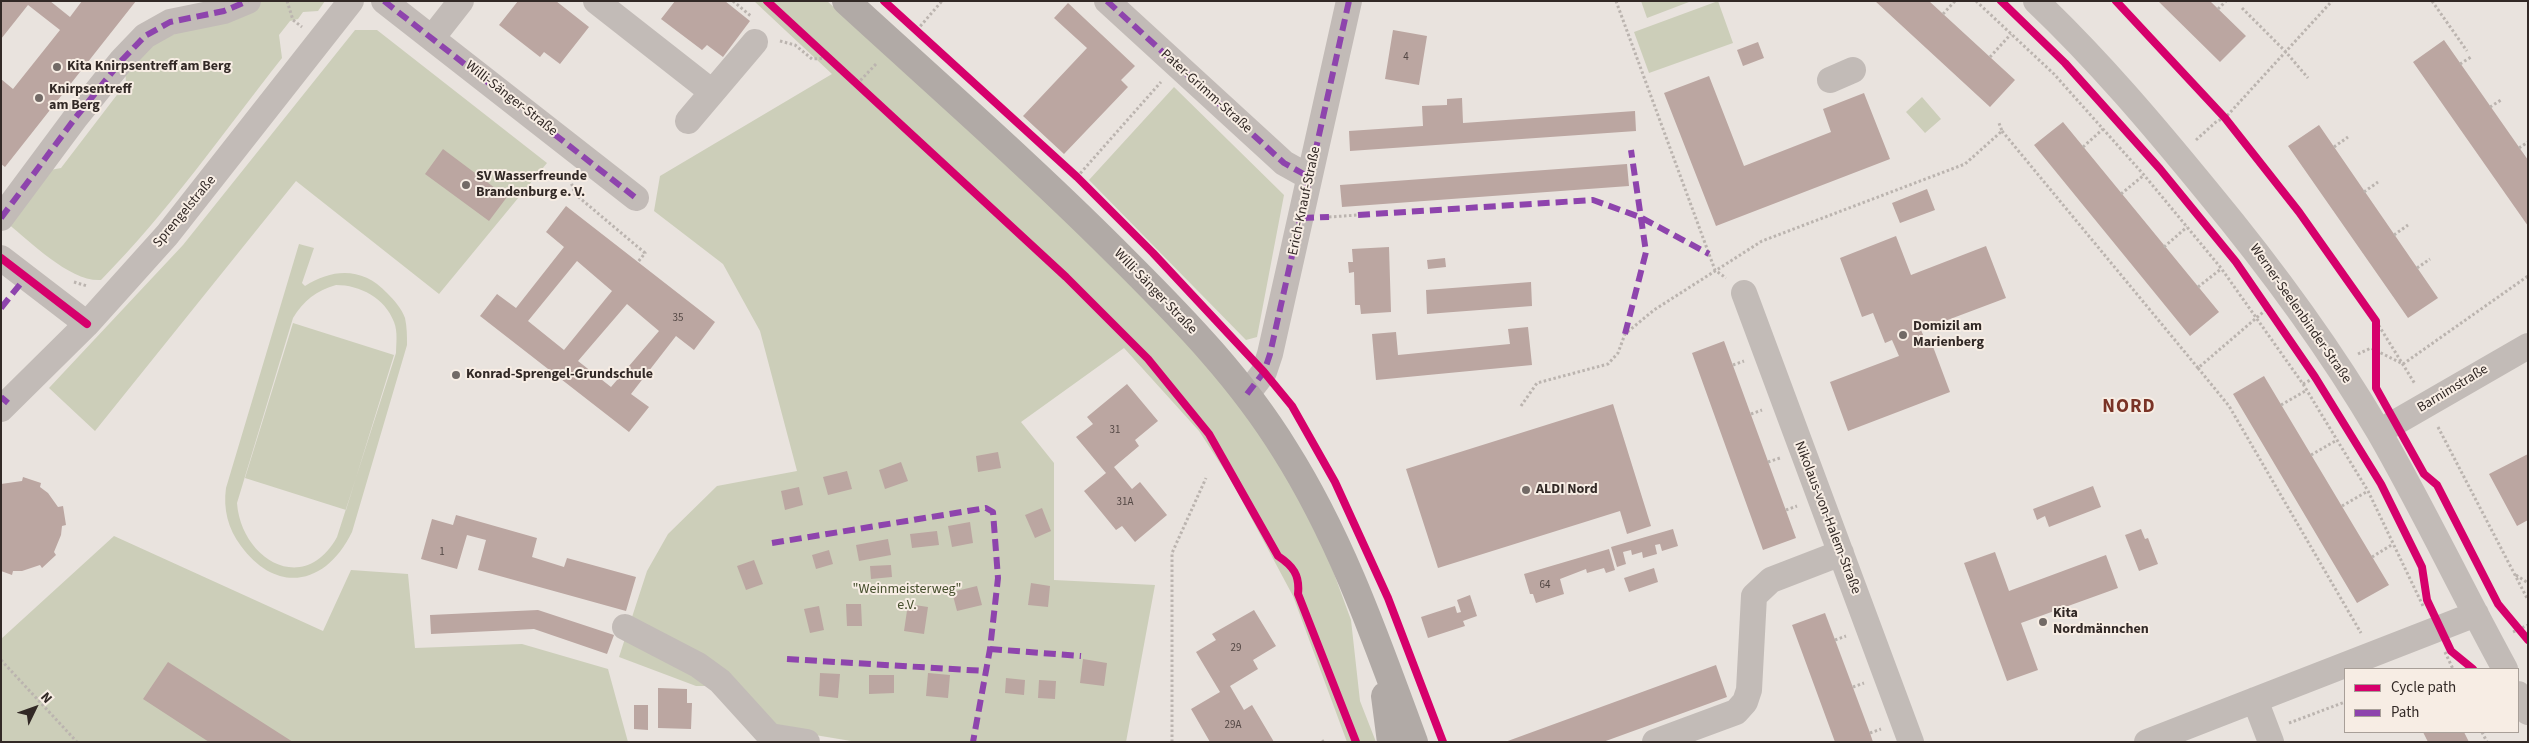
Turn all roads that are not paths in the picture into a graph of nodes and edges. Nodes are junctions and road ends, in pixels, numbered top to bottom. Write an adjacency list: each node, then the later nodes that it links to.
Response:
1 (248, 1): 16 (street)
2 (351, 1): 19 (street, Sprengelstraße)
3 (384, 1): 10 (street, Willi-Sänger-Straße)
4 (461, 1): 10 (street)
5 (596, 1): 12 (street)
6 (846, 1): 21 (main road, Willi-Sänger-Straße)
7 (1107, 1): 14 (street, Pater-Grimm-Straße)
8 (1349, 1): 14 (street, Erich-Knauf-Straße)
9 (2036, 1): 23 (street, Werner-Seelenbinder-Straße)
10 (432, 38): 15 (street, Willi-Sänger-Straße)
11 (766, 41): 12 (street)
12 (712, 92): 13 (street)
13 (688, 121)
14 (1309, 177): 21 (street, Erich-Knauf-Straße)
15 (636, 198)
16 (1, 218)
17 (1, 258): 19 (street)
18 (1744, 293): 24 (street, Nikolaus-von-Halem-Straße)
19 (87, 324): 22 (street, Sprengelstraße)
20 (2528, 346): 23 (street, Barnimstraße)
21 (1247, 394): 27 (main road, Willi-Sänger-Straße)
22 (1, 409)
23 (2379, 432): 25 (street, Werner-Seelenbinder-Straße)
24 (1841, 553): 35 (street); 36 (street, Nikolaus-von-Halem-Straße)
25 (2476, 614): 28 (street, Werner-Seelenbinder-Straße); 30 (street)
26 (625, 627): 32 (street)
27 (1379, 647): 33 (main road, Willi-Sänger-Straße); 34 (main road, Willi-Sänger-Straße)
28 (2504, 668)
29 (2519, 696): 31 (street)
30 (2255, 700): 37 (street); 38 (street)
31 (2528, 712)
32 (807, 742)
33 (1391, 742)
34 (1414, 742)
35 (1655, 742)
36 (1911, 742)
37 (2147, 742)
38 (2271, 742)

